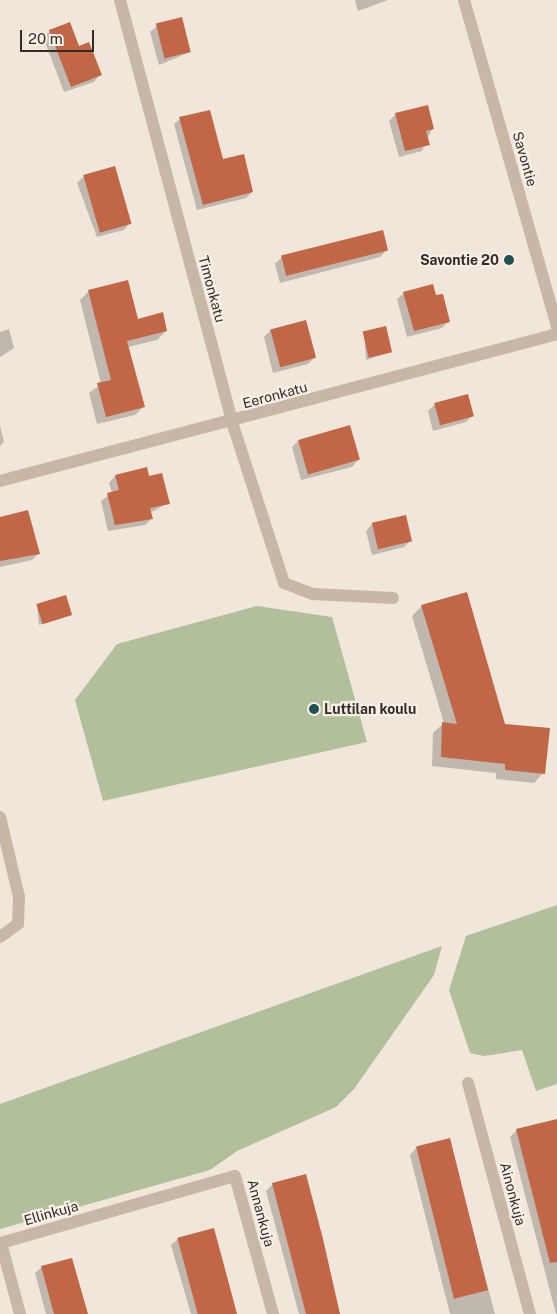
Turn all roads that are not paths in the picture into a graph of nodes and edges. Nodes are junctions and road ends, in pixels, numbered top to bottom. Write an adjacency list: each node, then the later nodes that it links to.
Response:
1 (120, 0): 5 (street, Timonkatu)
2 (464, 0): 3 (street, Savontie)
3 (557, 327)
4 (557, 334): 5 (street, Eeronkatu)
5 (232, 422): 6 (street, Eeronkatu); 7 (street, Timonkatu)
6 (0, 481)
7 (393, 598)
8 (0, 817): 9 (street)
9 (0, 938)
10 (468, 1083): 14 (street, Ainonkuja)
11 (122, 1208): 12 (street, Ellinkuja); 13 (street, Annankuja)
12 (20, 1314)
13 (273, 1314)
14 (530, 1314)

